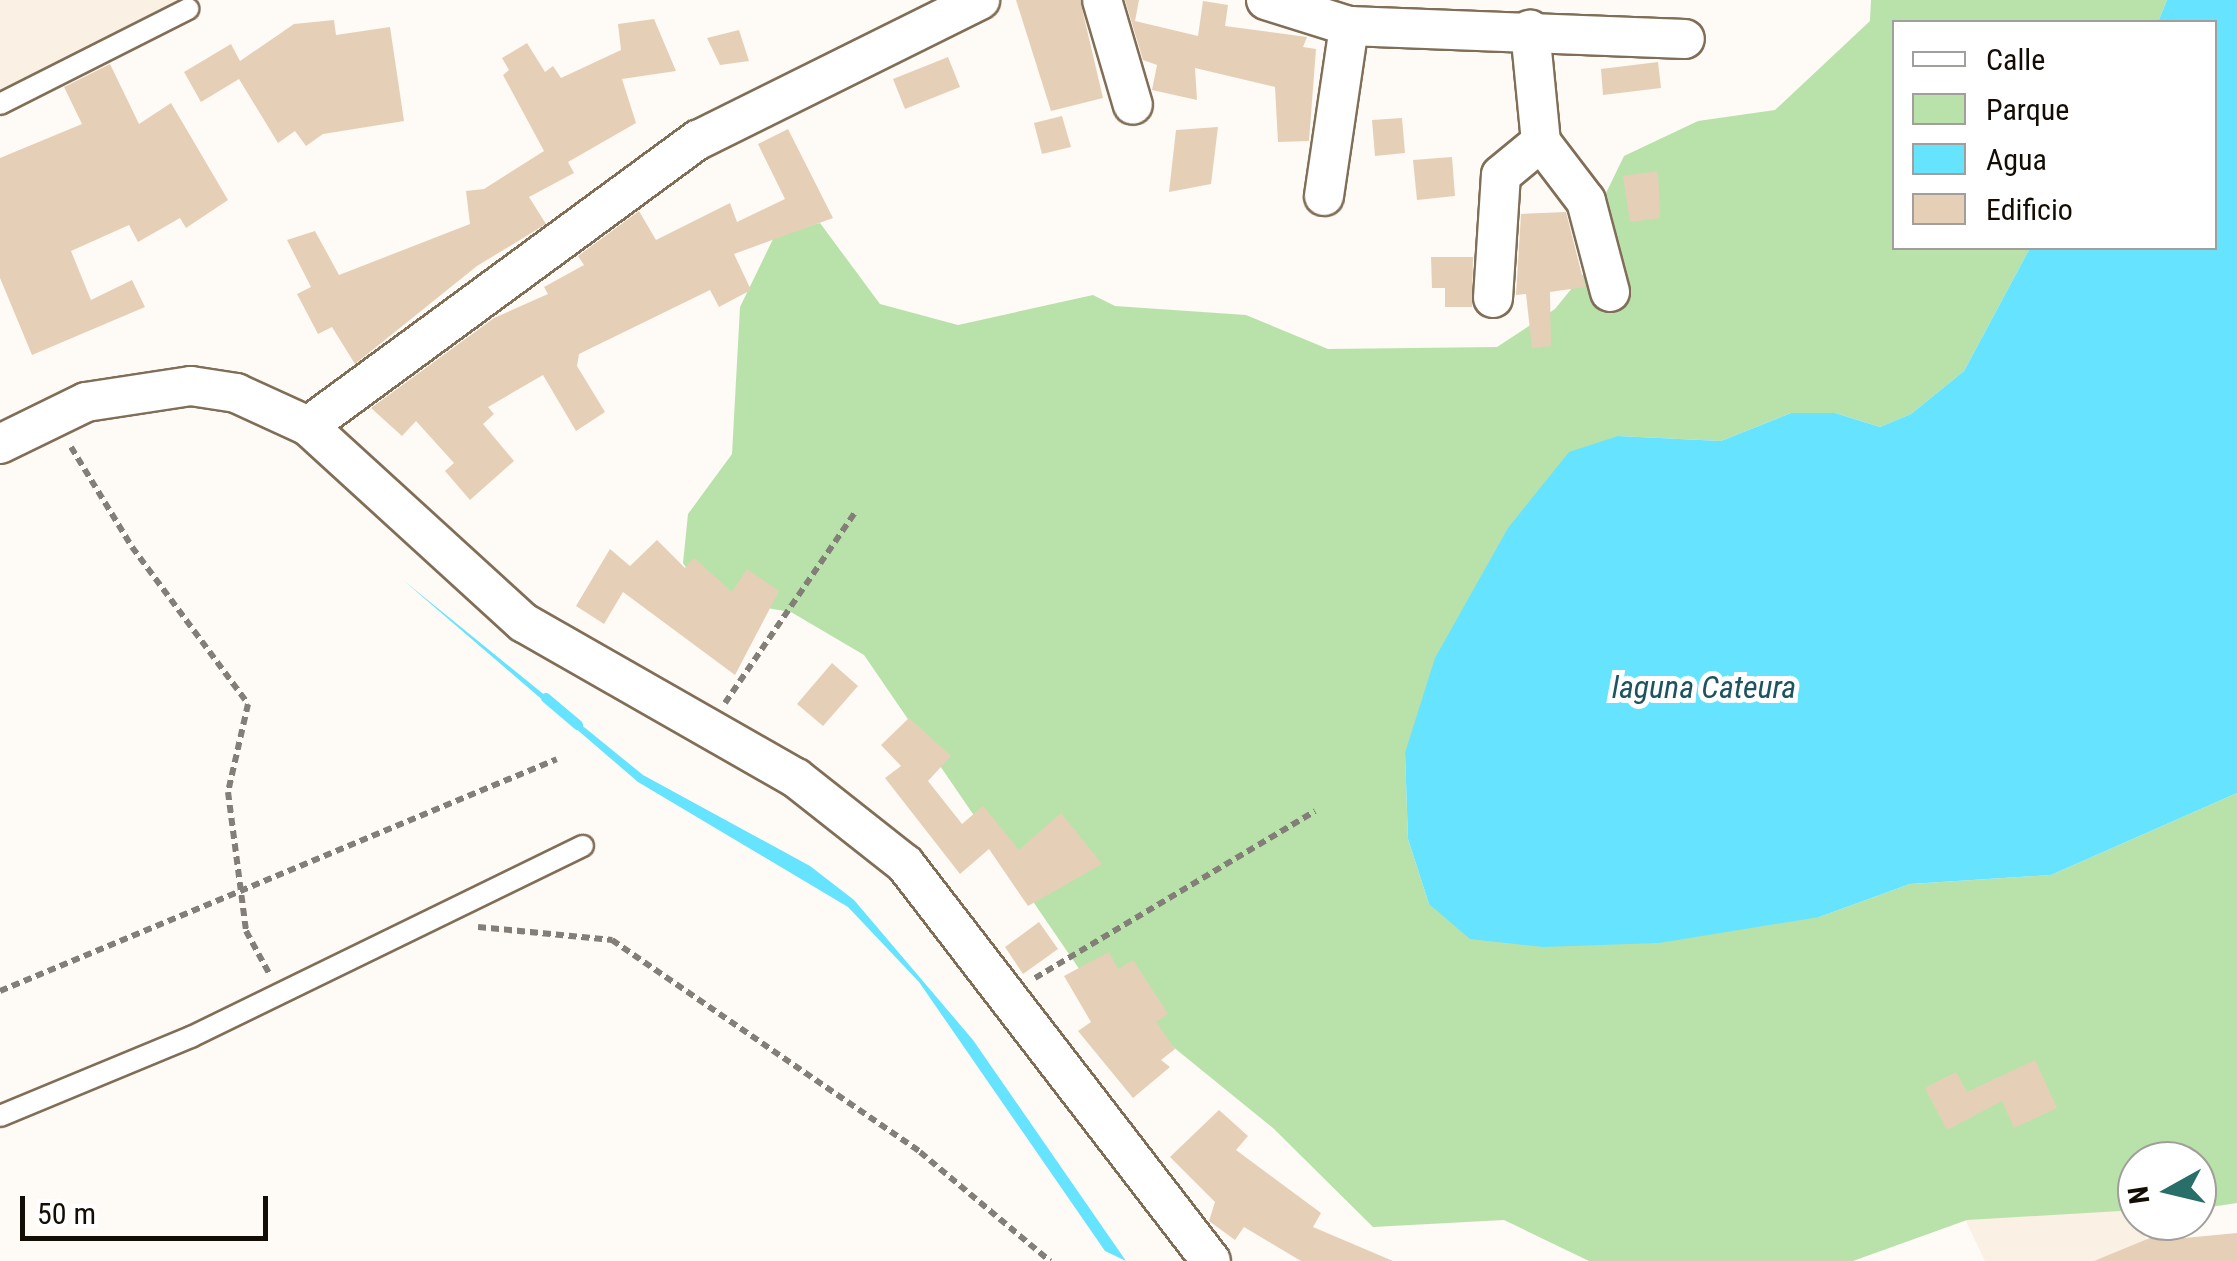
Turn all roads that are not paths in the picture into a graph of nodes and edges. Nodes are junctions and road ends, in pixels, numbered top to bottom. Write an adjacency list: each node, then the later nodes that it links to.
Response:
1 (980, 0): 14 (street)
2 (1102, 0): 9 (street)
3 (1266, 0): 5 (street)
4 (188, 9): 8 (lane)
5 (1349, 26): 6 (street); 11 (street)
6 (1530, 30): 7 (street); 10 (street)
7 (1685, 39)
8 (0, 104)
9 (1132, 105)
10 (1541, 142): 12 (street); 13 (street)
11 (1324, 196)
12 (1610, 292)
13 (1493, 298)
14 (308, 426): 15 (street); 18 (street)
15 (0, 444)
16 (583, 846): 17 (lane)
17 (0, 1116)
18 (1210, 1261)

